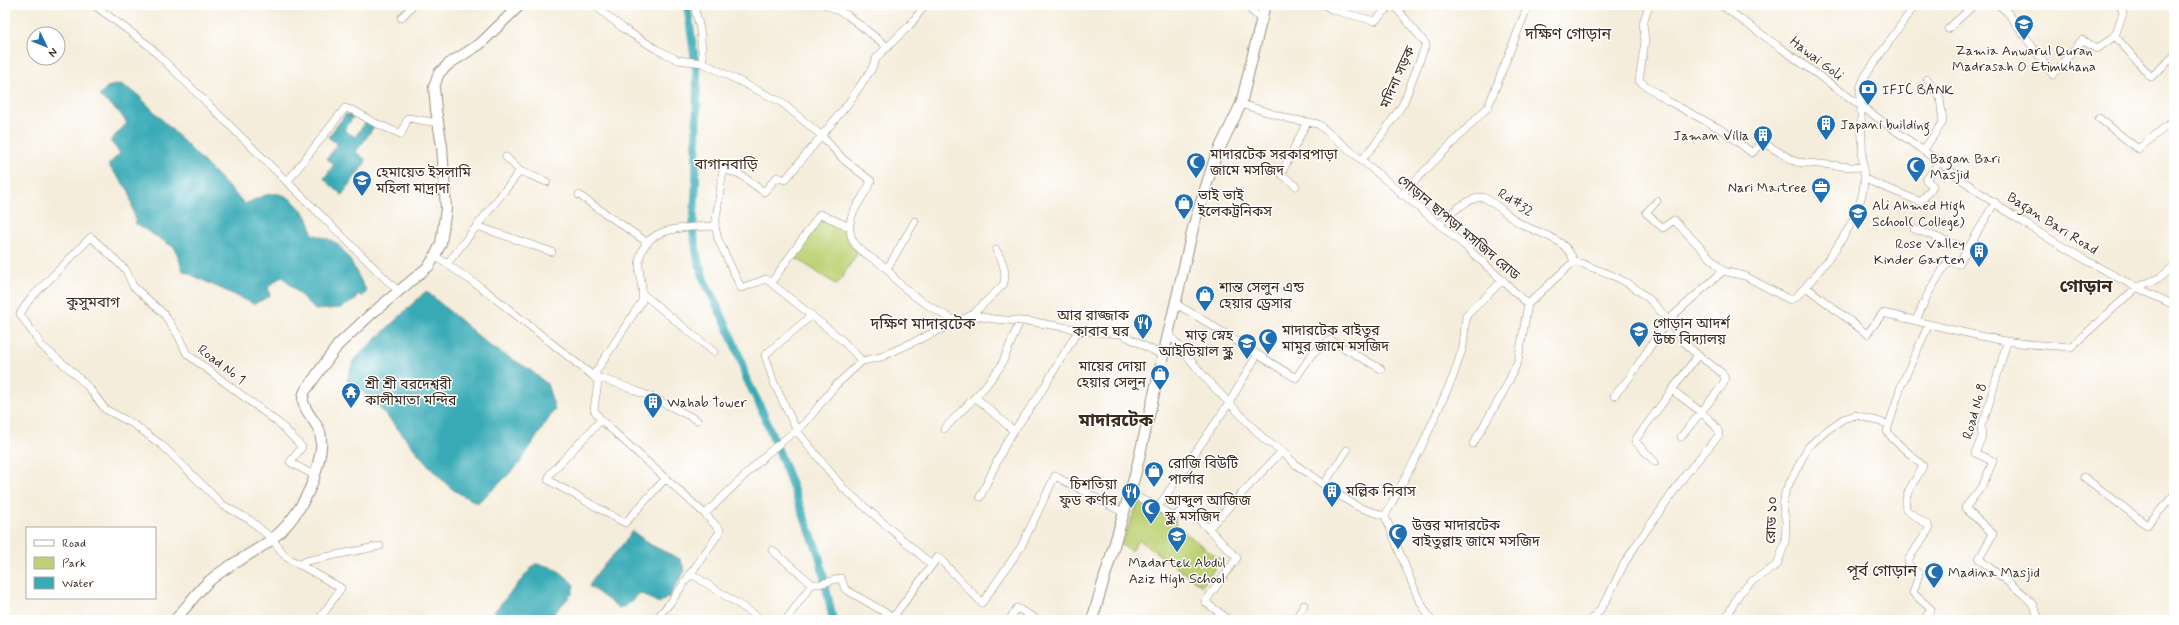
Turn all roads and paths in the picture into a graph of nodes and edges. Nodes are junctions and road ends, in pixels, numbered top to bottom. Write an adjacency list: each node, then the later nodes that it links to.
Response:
1 (94, 5): 42 (street)
2 (413, 5): 20 (street)
3 (520, 5): 33 (street)
4 (594, 5): 26 (street)
5 (694, 5): 26 (street)
6 (826, 5): 24 (street)
7 (925, 5): 24 (street)
8 (1245, 5): 21 (street)
9 (1265, 5): 21 (street)
10 (1325, 5): 11 (street)
11 (1391, 5)
12 (1394, 5): 37 (street, মদিনা সড়ক)
13 (1649, 5): 39 (street)
14 (1721, 5): 29 (street, Hawai Goli)
15 (1915, 5): 29 (street)
16 (1974, 5): 22 (street)
17 (1999, 5): 23 (street)
18 (2120, 5): 23 (street)
19 (1527, 8): 46 (street)
20 (402, 18)
21 (1263, 21): 28 (street)
22 (1948, 29)
23 (2115, 36): 25 (street)
24 (888, 47): 34 (street)
25 (2172, 61)
26 (701, 63): 34 (street)
27 (1927, 79): 35 (street)
28 (1241, 104): 32 (street, গোড়ান ছাপড়া মসজিদ রোড); 71 (street)
29 (1862, 108): 35 (street, Bagan Bari Road); 39 (street)
30 (2099, 118): 31 (street)
31 (2174, 120)
32 (1307, 122): 37 (street, গোড়ান ছাপড়া মসজিদ রোড); 44 (street)
33 (438, 123): 42 (street); 59 (street)
34 (822, 136): 52 (street); 53 (street)
35 (1923, 151): 38 (street, Bagan Bari Road)
36 (506, 157): 40 (street)
37 (1361, 161): 46 (street, গোড়ান ছাপড়া মসজিদ রোড)
38 (1939, 162): 41 (street); 48 (street, Bagan Bari Road)
39 (1862, 168): 41 (street)
40 (520, 171): 43 (street); 51 (street)
41 (1865, 179): 67 (street)
42 (287, 182): 69 (street)
43 (547, 182)
44 (1296, 186)
45 (579, 195): 55 (street)
46 (1401, 195): 50 (street, গোড়ান ছাপড়া মসজিদ রোড)
47 (1656, 201): 64 (street)
48 (1995, 202): 56 (street); 68 (street, Bagan Bari Road)
49 (915, 221): 63 (street)
50 (1439, 225): 60 (street, Rd#32); 65 (street, গোড়ান ছাপড়া মসজিদ রোড)
51 (477, 226): 58 (street); 61 (street)
52 (715, 226): 55 (street); 66 (street)
53 (850, 227): 63 (street); 66 (street)
54 (1914, 229): 56 (street)
55 (648, 243): 70 (street)
56 (1969, 249): 76 (street)
57 (996, 250): 75 (street)
58 (552, 252)
59 (435, 256): 61 (street); 69 (street)
60 (1574, 262): 72 (street); 79 (street)
61 (447, 264): 90 (street)
62 (2174, 266): 68 (street)
63 (887, 269): 77 (street)
64 (1723, 271): 67 (street); 79 (street)
65 (1503, 280): 72 (street, গোড়ান ছাপড়া মসজিদ রোড); 117 (street)
66 (771, 284): 74 (street)
67 (1806, 287): 76 (street)
68 (2136, 288): 73 (street, Bagan Bari Road); 83 (street)
69 (400, 292): 107 (street)
70 (643, 294): 84 (street); 90 (street)
71 (1176, 304): 82 (street); 85 (street)
72 (1528, 304): 103 (street)
73 (2174, 305)
74 (812, 314): 88 (street); 100 (street)
75 (972, 315): 77 (street); 78 (street)
76 (1916, 320): 80 (street)
77 (956, 321): 88 (street)
78 (1020, 321): 81 (street); 93 (street)
79 (1667, 321): 86 (street); 92 (street)
80 (1929, 324): 83 (street); 98 (street)
81 (1079, 329): 87 (street); 101 (street)
82 (1169, 334): 87 (street); 94 (street)
83 (2007, 342): 144 (street, Road No 8)
84 (714, 352)
85 (1258, 355): 89 (street); 94 (street)
86 (1698, 355): 91 (street); 95 (street)
87 (1164, 356): 111 (street)
88 (862, 361): 100 (street)
89 (1381, 369)
90 (594, 376): 96 (street); 97 (street)
91 (1672, 390): 95 (street); 106 (street)
92 (1614, 396)
93 (975, 397): 99 (street); 101 (street)
94 (1229, 403): 105 (street); 114 (street)
95 (1700, 411): 102 (street); 130 (street)
96 (601, 420): 109 (street); 109 (street)
97 (697, 420)
98 (1888, 424): 142 (street, রোড ১০); 143 (street)
99 (944, 429)
100 (797, 431): 116 (street); 123 (street)
101 (1014, 431): 113 (street)
102 (1681, 437)
103 (1473, 444)
104 (1347, 450): 110 (street)
105 (1282, 451): 110 (street); 118 (street)
106 (1655, 462)
107 (315, 476): 119 (street); 119 (street, Road No 1)
108 (2084, 477): 112 (street)
109 (666, 478): 116 (street)
110 (1324, 484): 117 (street)
111 (1130, 493): 114 (street); 115 (street)
112 (2174, 495)
113 (980, 497)
114 (1158, 507): 118 (street)
115 (1124, 513): 123 (street); 137 (street)
116 (704, 514): 124 (street)
117 (1385, 516): 141 (street)
118 (1208, 529): 127 (street)
119 (272, 539): 122 (street); 131 (street)
120 (380, 546): 122 (street)
121 (772, 550): 125 (street)
122 (299, 565): 128 (street)
123 (932, 565): 129 (street)
124 (690, 573): 132 (street); 133 (street)
125 (812, 584): 129 (street); 134 (street)
126 (1304, 606): 140 (street)
127 (1220, 613): 138 (street); 139 (street)
128 (322, 619)
129 (894, 619)
130 (1592, 619)
131 (175, 620)
132 (655, 620)
133 (763, 620)
134 (786, 620)
135 (1009, 620): 136 (street)
136 (1038, 620)
137 (1092, 620)
138 (1215, 620)
139 (1229, 620)
140 (1295, 620)
141 (1431, 620)
142 (1725, 620)
143 (1924, 620)
144 (2040, 620)

